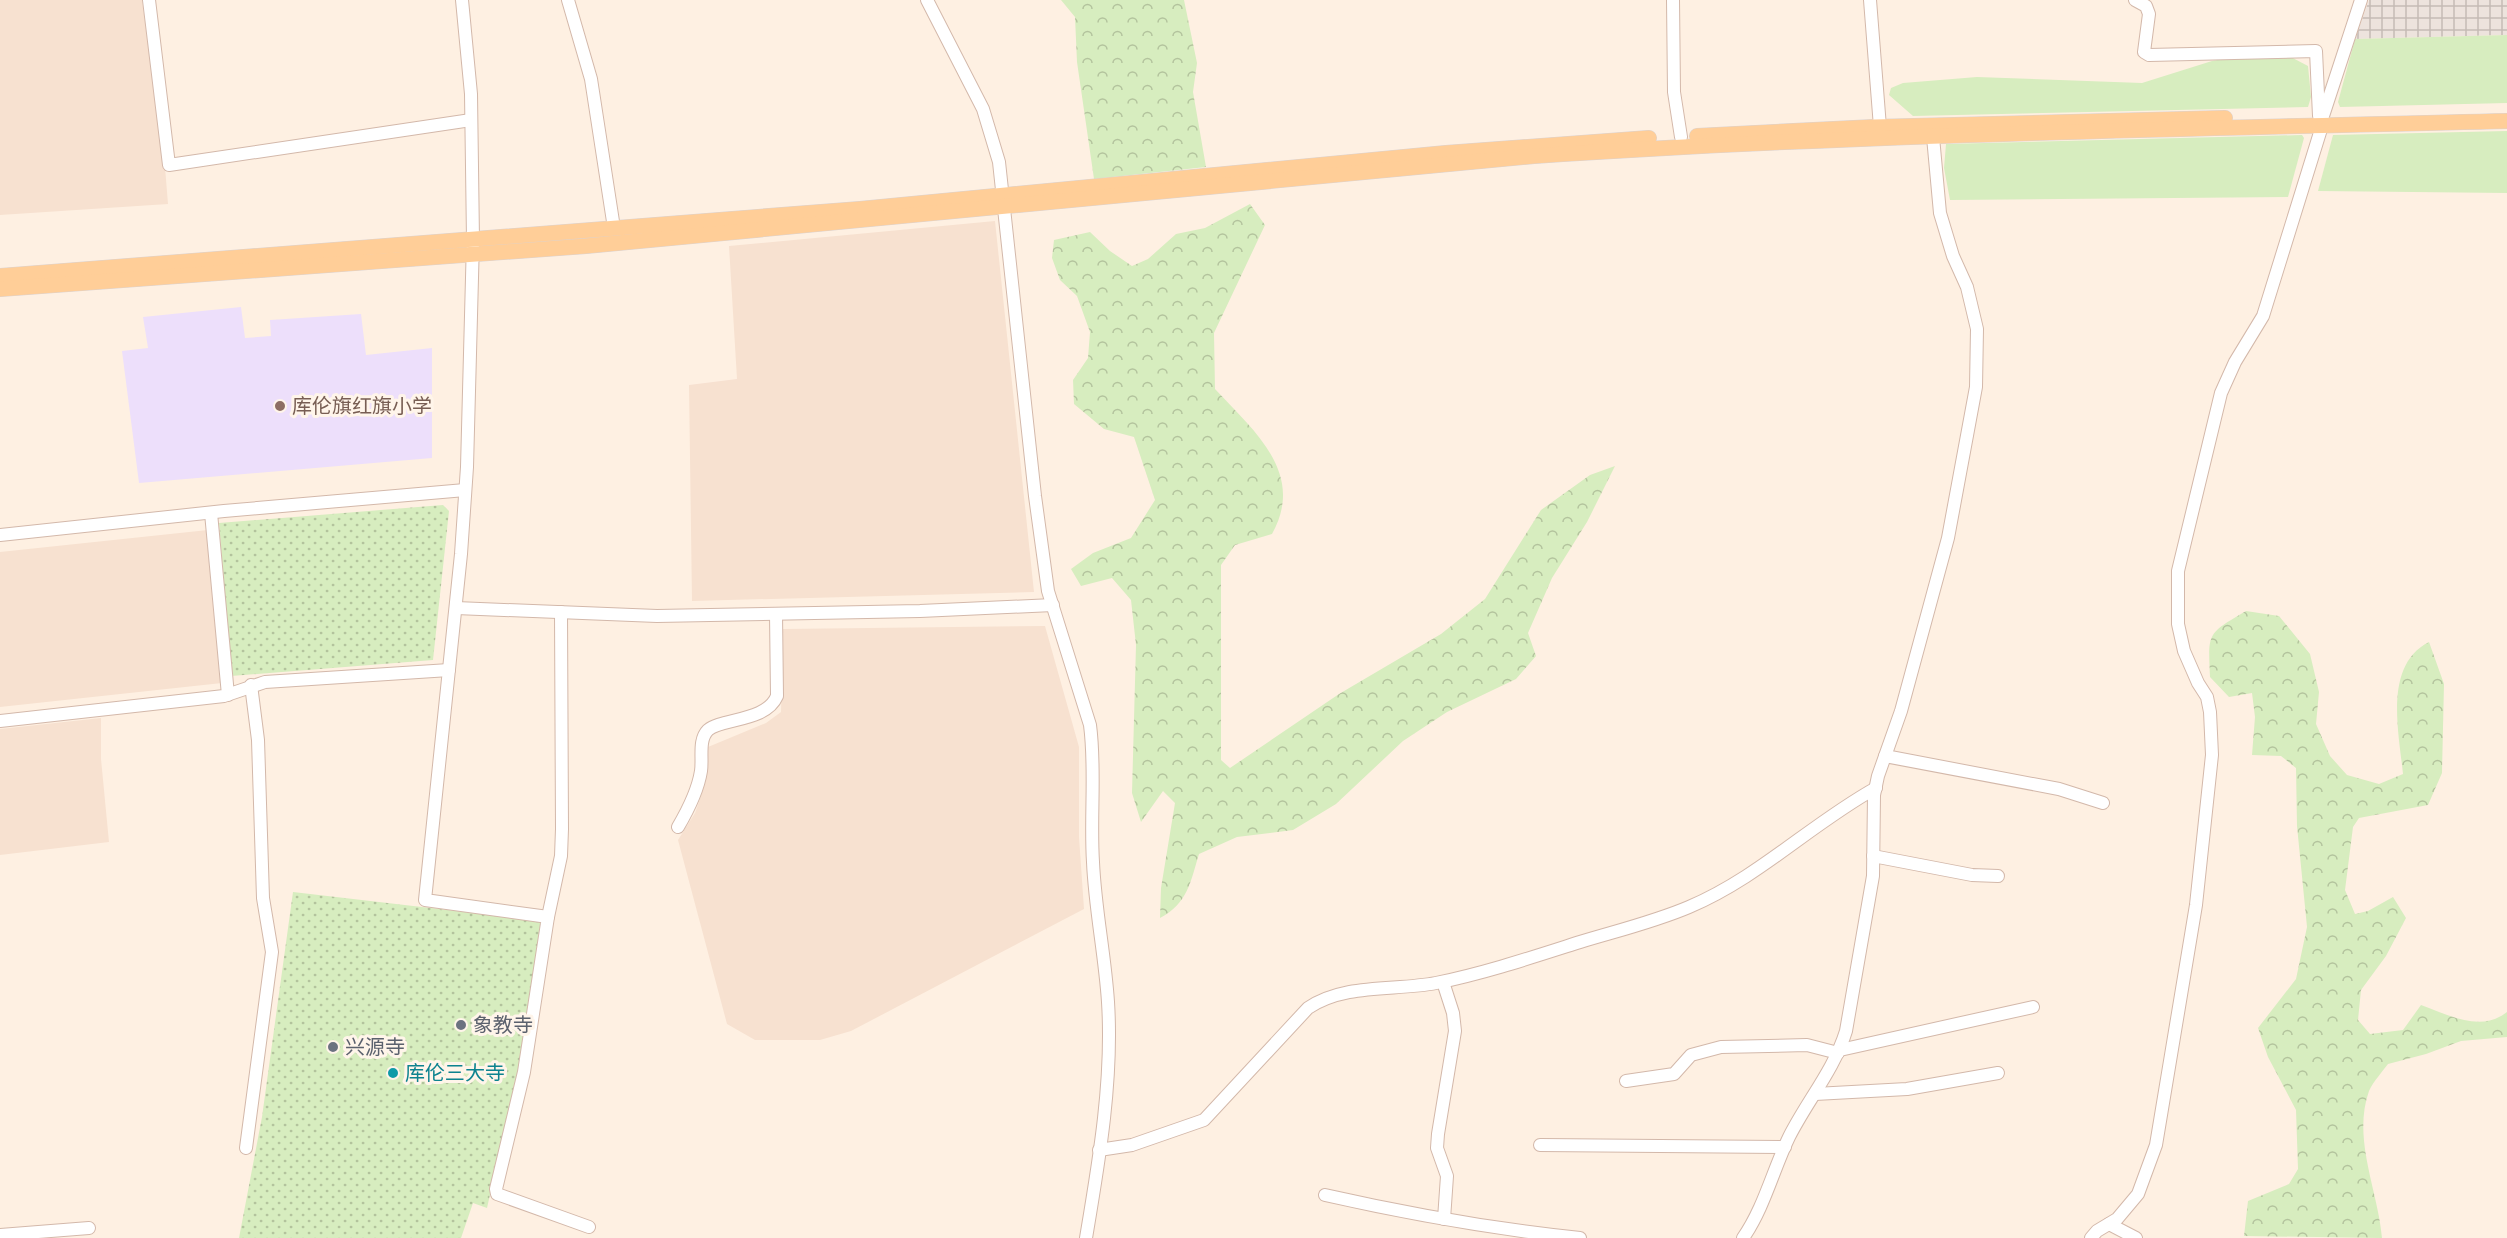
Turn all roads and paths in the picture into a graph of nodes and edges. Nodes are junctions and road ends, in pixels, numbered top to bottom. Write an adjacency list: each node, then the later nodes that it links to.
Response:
1 (149, 0): 11 (street)
2 (462, 0): 11 (street)
3 (568, 0): 17 (street)
4 (927, 0): 16 (street)
5 (1673, 0): 14 (street)
6 (1870, 0): 13 (street)
7 (2135, 0): 10 (street)
8 (2361, 0): 10 (street)
9 (2507, 112): 10 (main road)
10 (2321, 119): 12 (main road); 13 (main road); 15 (main road); 51 (street)
11 (471, 120): 18 (street)
12 (2507, 121)
13 (1880, 127): 14 (main road)
14 (1681, 137): 16 (main road)
15 (1933, 137): 16 (main road); 32 (street)
16 (1005, 201): 17 (main road); 18 (main road); 24 (street)
17 (614, 228): 18 (main road)
18 (473, 247): 19 (main road); 20 (main road); 21 (street)
19 (0, 276)
20 (0, 289)
21 (465, 490): 22 (street); 25 (street)
22 (211, 513): 23 (street); 30 (street)
23 (0, 535)
24 (1053, 605): 27 (street); 48 (street)
25 (456, 608): 26 (street); 28 (street)
26 (561, 612): 27 (street); 38 (street)
27 (776, 614): 35 (street)
28 (449, 670): 29 (street); 38 (street)
29 (251, 685): 30 (street); 47 (street)
30 (228, 695): 31 (street)
31 (0, 721)
32 (1885, 756): 33 (street); 34 (street)
33 (1876, 788): 36 (street); 39 (street)
34 (2103, 803)
35 (678, 827)
36 (1873, 856): 37 (street); 41 (street)
37 (1998, 876)
38 (548, 917): 52 (street)
39 (1443, 982): 48 (street); 50 (street)
40 (2033, 1007): 41 (street)
41 (1839, 1051): 43 (street); 44 (street)
42 (1998, 1073): 44 (street)
43 (1626, 1081)
44 (1815, 1094): 46 (street)
45 (1540, 1145): 46 (street)
46 (1785, 1147): 58 (street)
47 (246, 1148)
48 (1099, 1150): 56 (street)
49 (1324, 1195): 50 (street)
50 (1444, 1219): 54 (street)
51 (2109, 1224): 59 (street); 60 (street)
52 (589, 1227)
53 (89, 1228): 55 (street)
54 (1481, 1232): 57 (street)
55 (0, 1235)
56 (1086, 1238)
57 (1580, 1238)
58 (1743, 1238)
59 (2091, 1238)
60 (2136, 1238)

